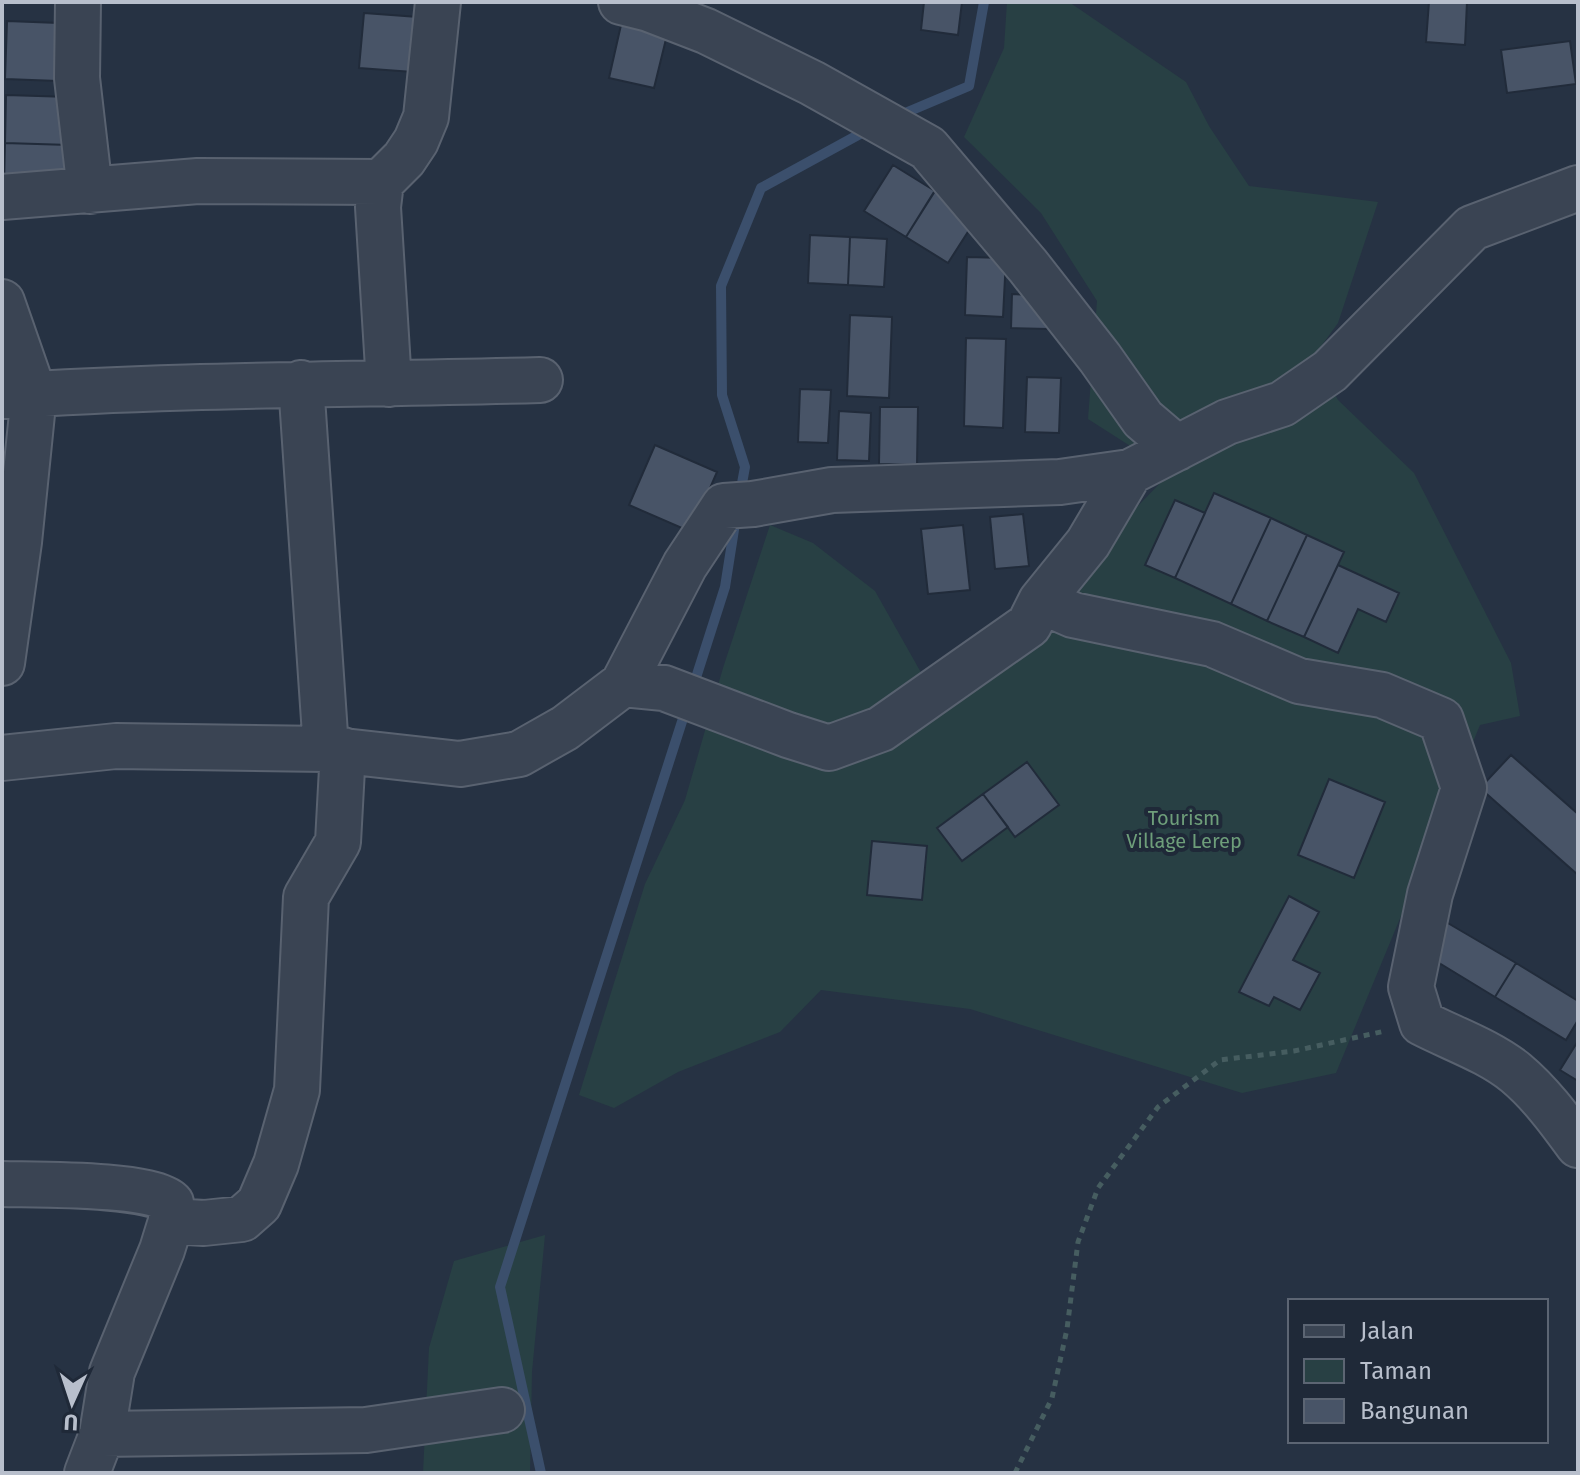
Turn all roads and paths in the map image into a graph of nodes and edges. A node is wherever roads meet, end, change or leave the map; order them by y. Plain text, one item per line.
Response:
1 (78, 2) edge
2 (438, 2) edge
3 (621, 2) edge
4 (381, 182) junction
5 (1578, 188) edge
6 (90, 191) junction
7 (2, 197) edge
8 (2, 302) edge
9 (540, 380) dead end
10 (301, 383) junction
11 (389, 384) junction
12 (18, 395) edge
13 (1177, 448) junction
14 (1130, 472) junction
15 (1041, 601) junction
16 (2, 663) edge
17 (643, 686) junction
18 (334, 749) junction
19 (2, 758) edge
20 (1422, 1023) junction
21 (1578, 1145) edge
22 (2, 1184) edge
23 (171, 1221) junction
24 (502, 1410) dead end
25 (94, 1454) edge
26 (1015, 1473) edge

1 - 6 street
2 - 4 street
3 - 13 street
4 - 6 street
4 - 11 street
5 - 13 street
6 - 7 street
8 - 12 street
9 - 11 street
10 - 11 street
10 - 12 street
10 - 18 street
12 - 16 street
13 - 14 street
14 - 15 street
14 - 17 street
15 - 17 street
15 - 20 street
17 - 18 street
18 - 19 street
18 - 23 street
20 - 21 street
20 - 26 path
22 - 23 street
23 - 25 street
24 - 25 street

